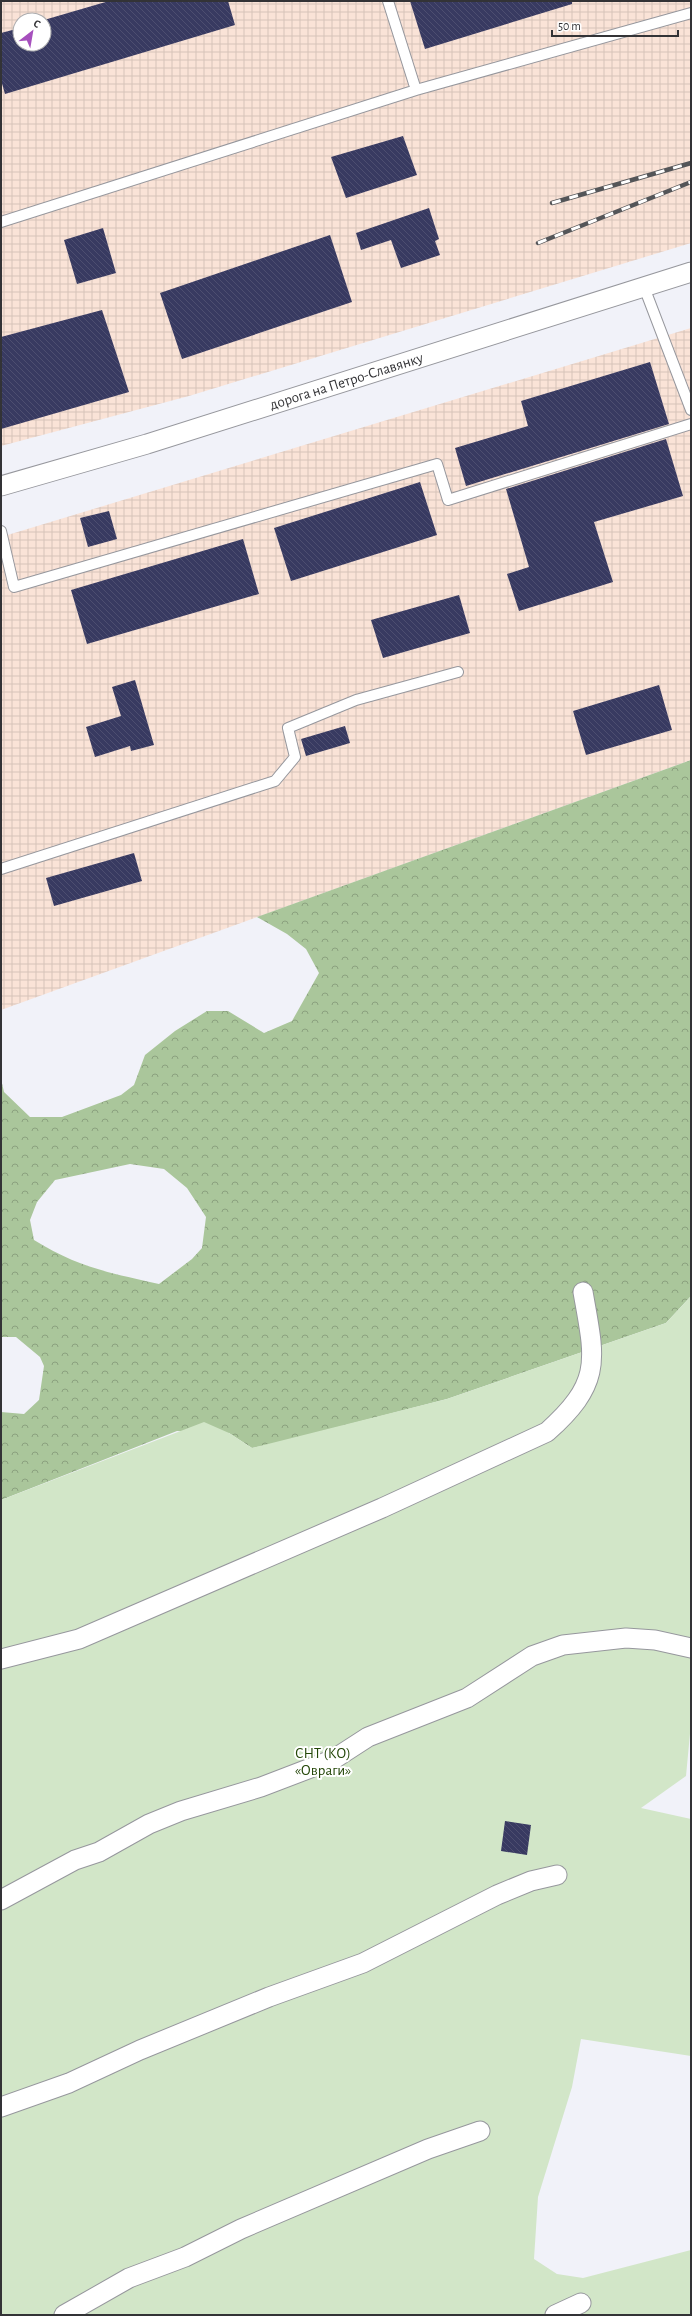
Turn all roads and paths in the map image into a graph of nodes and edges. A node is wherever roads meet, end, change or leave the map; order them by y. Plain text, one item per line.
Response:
1 (388, 1) edge
2 (691, 13) edge
3 (416, 90) junction
4 (1, 222) edge
5 (691, 272) edge
6 (644, 287) junction
7 (691, 410) edge
8 (691, 424) edge
9 (1, 486) edge
10 (1, 531) edge
11 (458, 672) dead end
12 (1, 869) edge
13 (583, 1292) dead end
14 (691, 1648) edge
15 (1, 1659) edge
16 (557, 1876) dead end
17 (1, 1900) edge
18 (1, 2107) edge
19 (480, 2132) dead end
20 (581, 2303) dead end
21 (64, 2315) edge
22 (555, 2315) edge

1 - 3 lane
2 - 3 lane
3 - 4 lane
5 - 6 street, дорога на Петро-Славянку
6 - 7 lane
6 - 9 street, дорога на Петро-Славянку
8 - 10 lane
11 - 12 lane
13 - 15 street
14 - 17 street
16 - 18 street
19 - 21 street
20 - 22 street

